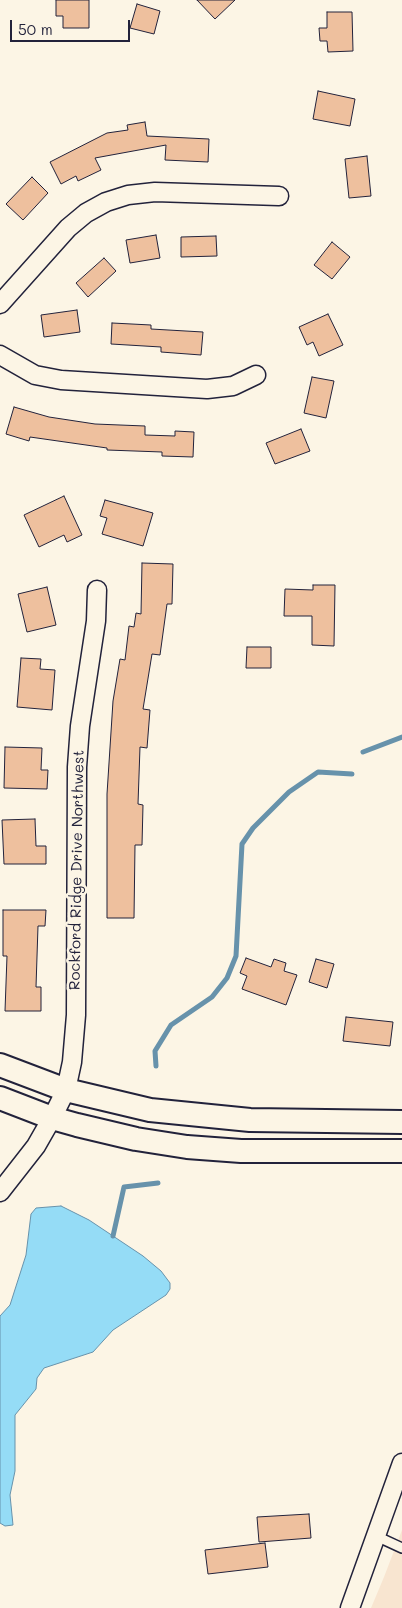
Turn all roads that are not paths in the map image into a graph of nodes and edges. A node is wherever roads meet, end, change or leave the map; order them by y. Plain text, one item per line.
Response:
1 (279, 196) dead end
2 (0, 304) edge
3 (0, 355) edge
4 (256, 374) dead end
5 (97, 590) dead end
6 (0, 1065) edge
7 (66, 1090) junction
8 (0, 1098) edge
9 (52, 1118) junction
10 (402, 1122) edge
11 (402, 1151) edge
12 (0, 1192) edge
13 (402, 1463) edge
14 (376, 1536) junction
15 (402, 1548) edge
16 (350, 1608) edge

1 - 2 street
3 - 4 street
5 - 7 street, Rockford Ridge Drive Northwest
6 - 7 street
7 - 9 street, Rockford Ridge Drive Northwest
7 - 10 street
8 - 9 street
9 - 11 street
9 - 12 street, Rockford Ridge Drive Northwest
13 - 14 street
14 - 15 lane
14 - 16 street

